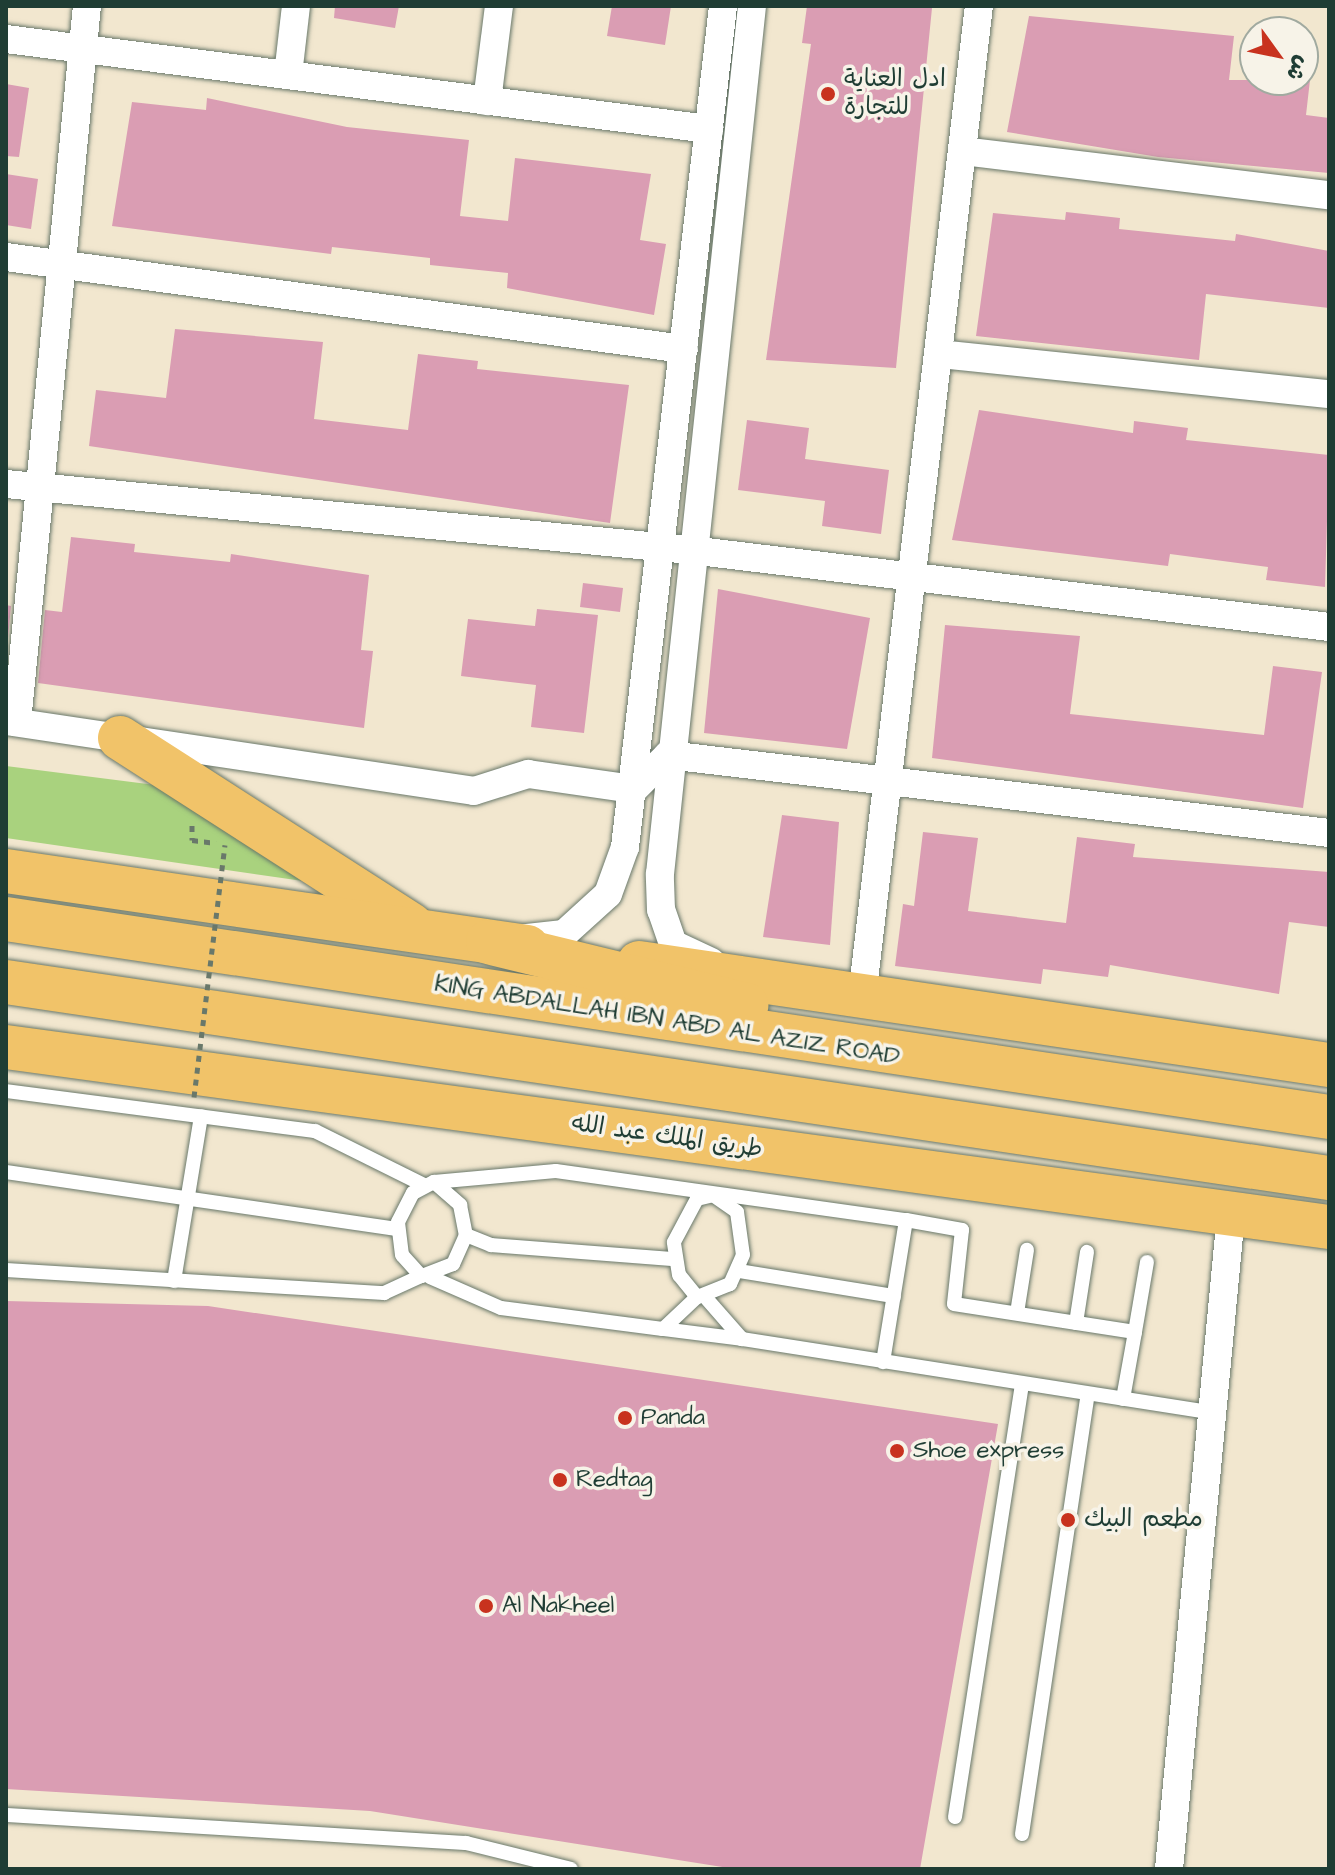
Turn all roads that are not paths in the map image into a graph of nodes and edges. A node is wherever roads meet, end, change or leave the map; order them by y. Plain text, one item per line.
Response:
1 (87, 6) edge
2 (296, 6) edge
3 (499, 6) edge
4 (723, 6) edge
5 (752, 6) edge
6 (979, 6) edge
7 (6, 39) edge
8 (82, 50) junction
9 (288, 75) junction
10 (487, 101) junction
11 (709, 129) junction
12 (963, 151) junction
13 (1329, 195) edge
14 (6, 257) edge
15 (61, 263) junction
16 (684, 349) junction
17 (940, 354) junction
18 (1329, 394) edge
19 (6, 484) edge
20 (39, 489) junction
21 (676, 549) junction
22 (914, 577) junction
23 (1329, 627) edge
24 (11, 722) edge
25 (120, 738) junction
26 (668, 755) junction
27 (891, 781) junction
28 (634, 789) junction
29 (1329, 833) edge
30 (6, 871) edge
31 (6, 919) edge
32 (423, 933) junction
33 (488, 942) junction
34 (762, 980) junction
35 (6, 982) edge
36 (862, 997) junction
37 (6, 1047) edge
38 (1329, 1065) edge
39 (6, 1091) edge
40 (1205, 1104) junction
41 (201, 1116) junction
42 (1329, 1117) edge
43 (6, 1172) edge
44 (1329, 1178) edge
45 (429, 1184) junction
46 (713, 1195) junction
47 (188, 1199) junction
48 (1231, 1214) junction
49 (906, 1220) junction
50 (1329, 1227) edge
51 (397, 1229) junction
52 (466, 1235) junction
53 (1027, 1250) dead end
54 (1087, 1252) dead end
55 (674, 1259) junction
56 (1147, 1262) dead end
57 (6, 1270) edge
58 (739, 1271) junction
59 (425, 1277) junction
60 (174, 1281) junction
61 (894, 1296) junction
62 (702, 1297) junction
63 (1017, 1313) junction
64 (1076, 1323) junction
65 (663, 1329) junction
66 (1135, 1332) junction
67 (742, 1339) junction
68 (883, 1362) junction
69 (1022, 1384) junction
70 (1088, 1394) junction
71 (1123, 1399) junction
72 (1214, 1413) junction
73 (6, 1815) edge
74 (955, 1817) dead end
75 (1022, 1834) dead end
76 (571, 1869) edge
77 (1169, 1869) edge

1 - 8 street
2 - 9 street
3 - 10 street
4 - 11 street
5 - 21 street
6 - 12 street
7 - 8 street
8 - 9 street
8 - 15 street
9 - 10 street
10 - 11 street
11 - 16 street
12 - 13 street
12 - 17 street
14 - 15 street
15 - 16 street
15 - 20 street
16 - 21 street
17 - 18 street
17 - 22 street
19 - 20 street
20 - 21 street
20 - 24 street
21 - 22 street
21 - 26 street
21 - 28 street
22 - 23 street
22 - 27 street
24 - 25 street
25 - 28 street
25 - 32 main road
26 - 27 street
26 - 28 street
26 - 34 street
27 - 29 street
27 - 36 street
28 - 33 street
30 - 32 main road
31 - 40 main road, KING ABDALLAH IBN ABD AL AZIZ ROAD
32 - 33 main road
33 - 34 main road
33 - 40 main road
34 - 36 main road
35 - 44 main road
36 - 38 main road
37 - 48 main road, طريق الملك عبد الله
39 - 41 lane
40 - 42 main road, KING ABDALLAH IBN ABD AL AZIZ ROAD
41 - 45 lane
41 - 47 lane
43 - 47 lane
45 - 46 lane
45 - 51 lane
45 - 52 lane
46 - 49 lane
46 - 55 lane
46 - 58 lane
47 - 51 lane
47 - 60 lane
48 - 50 main road, طريق الملك عبد الله
48 - 72 street
49 - 61 lane
49 - 63 lane
51 - 59 lane
52 - 55 lane
52 - 59 lane
53 - 63 lane
54 - 64 lane
55 - 62 lane
56 - 66 lane
57 - 60 lane
58 - 61 lane
58 - 62 lane
59 - 60 lane
59 - 65 lane
61 - 68 lane
62 - 65 lane
62 - 67 lane
63 - 64 lane
64 - 66 lane
65 - 67 lane
66 - 71 lane
67 - 68 lane
68 - 69 lane
69 - 70 lane
69 - 74 lane
70 - 71 lane
70 - 75 lane
71 - 72 lane
72 - 77 street
73 - 76 lane

